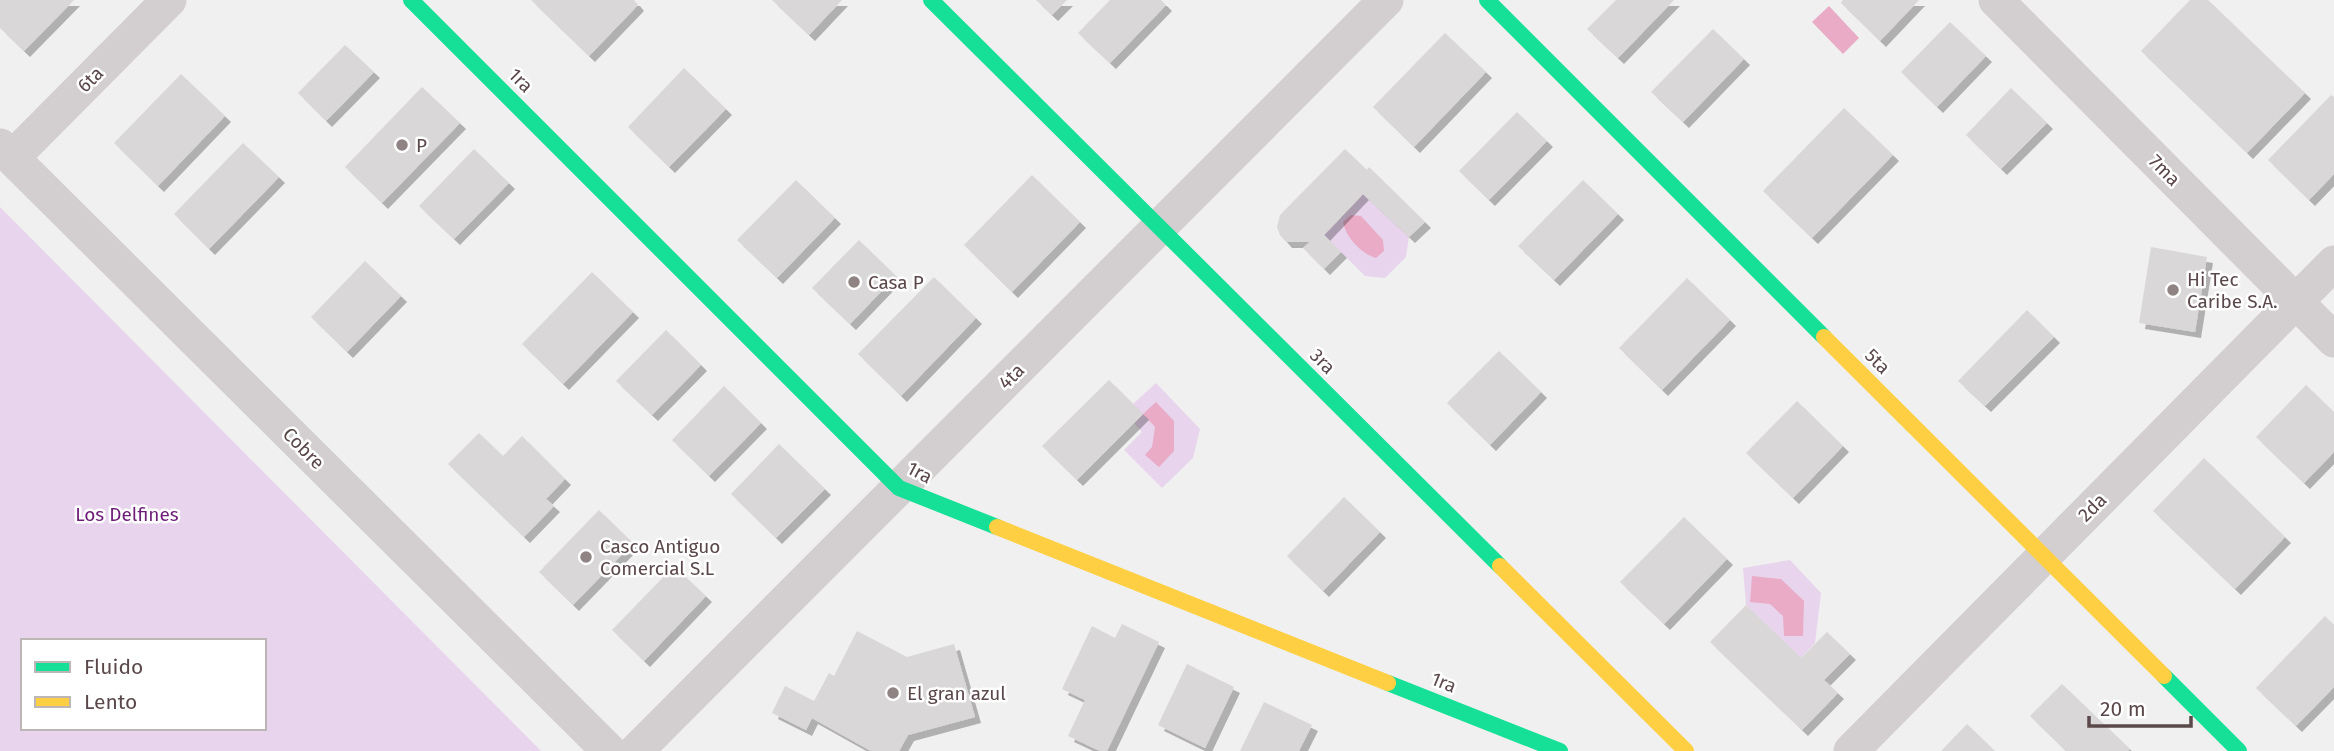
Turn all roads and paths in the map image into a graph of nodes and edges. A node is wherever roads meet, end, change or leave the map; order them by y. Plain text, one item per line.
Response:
1 (169, 0) edge
2 (411, 0) edge
3 (931, 0) edge
4 (1386, 0) edge
5 (1487, 0) edge
6 (1996, 0) edge
7 (6, 152) edge
8 (1159, 227) junction
9 (2334, 263) edge
10 (2296, 302) junction
11 (2334, 340) edge
12 (899, 488) junction
13 (2044, 556) junction
14 (609, 751) edge
15 (636, 751) edge
16 (1560, 751) edge
17 (1685, 751) edge
18 (1851, 751) edge
19 (2239, 751) edge

1 - 7 street, 6ta
2 - 12 street, 1ra
3 - 8 street, 3ra
4 - 8 street, 4ta
5 - 13 street, 5ta
6 - 10 street, 7ma
7 - 14 street, Cobre
8 - 12 street, 4ta
8 - 17 street, 3ra
9 - 10 street, 2da
10 - 11 street, 7ma
10 - 13 street, 2da
12 - 15 street, 4ta
12 - 16 street, 1ra
13 - 18 street, 2da
13 - 19 street, 5ta

